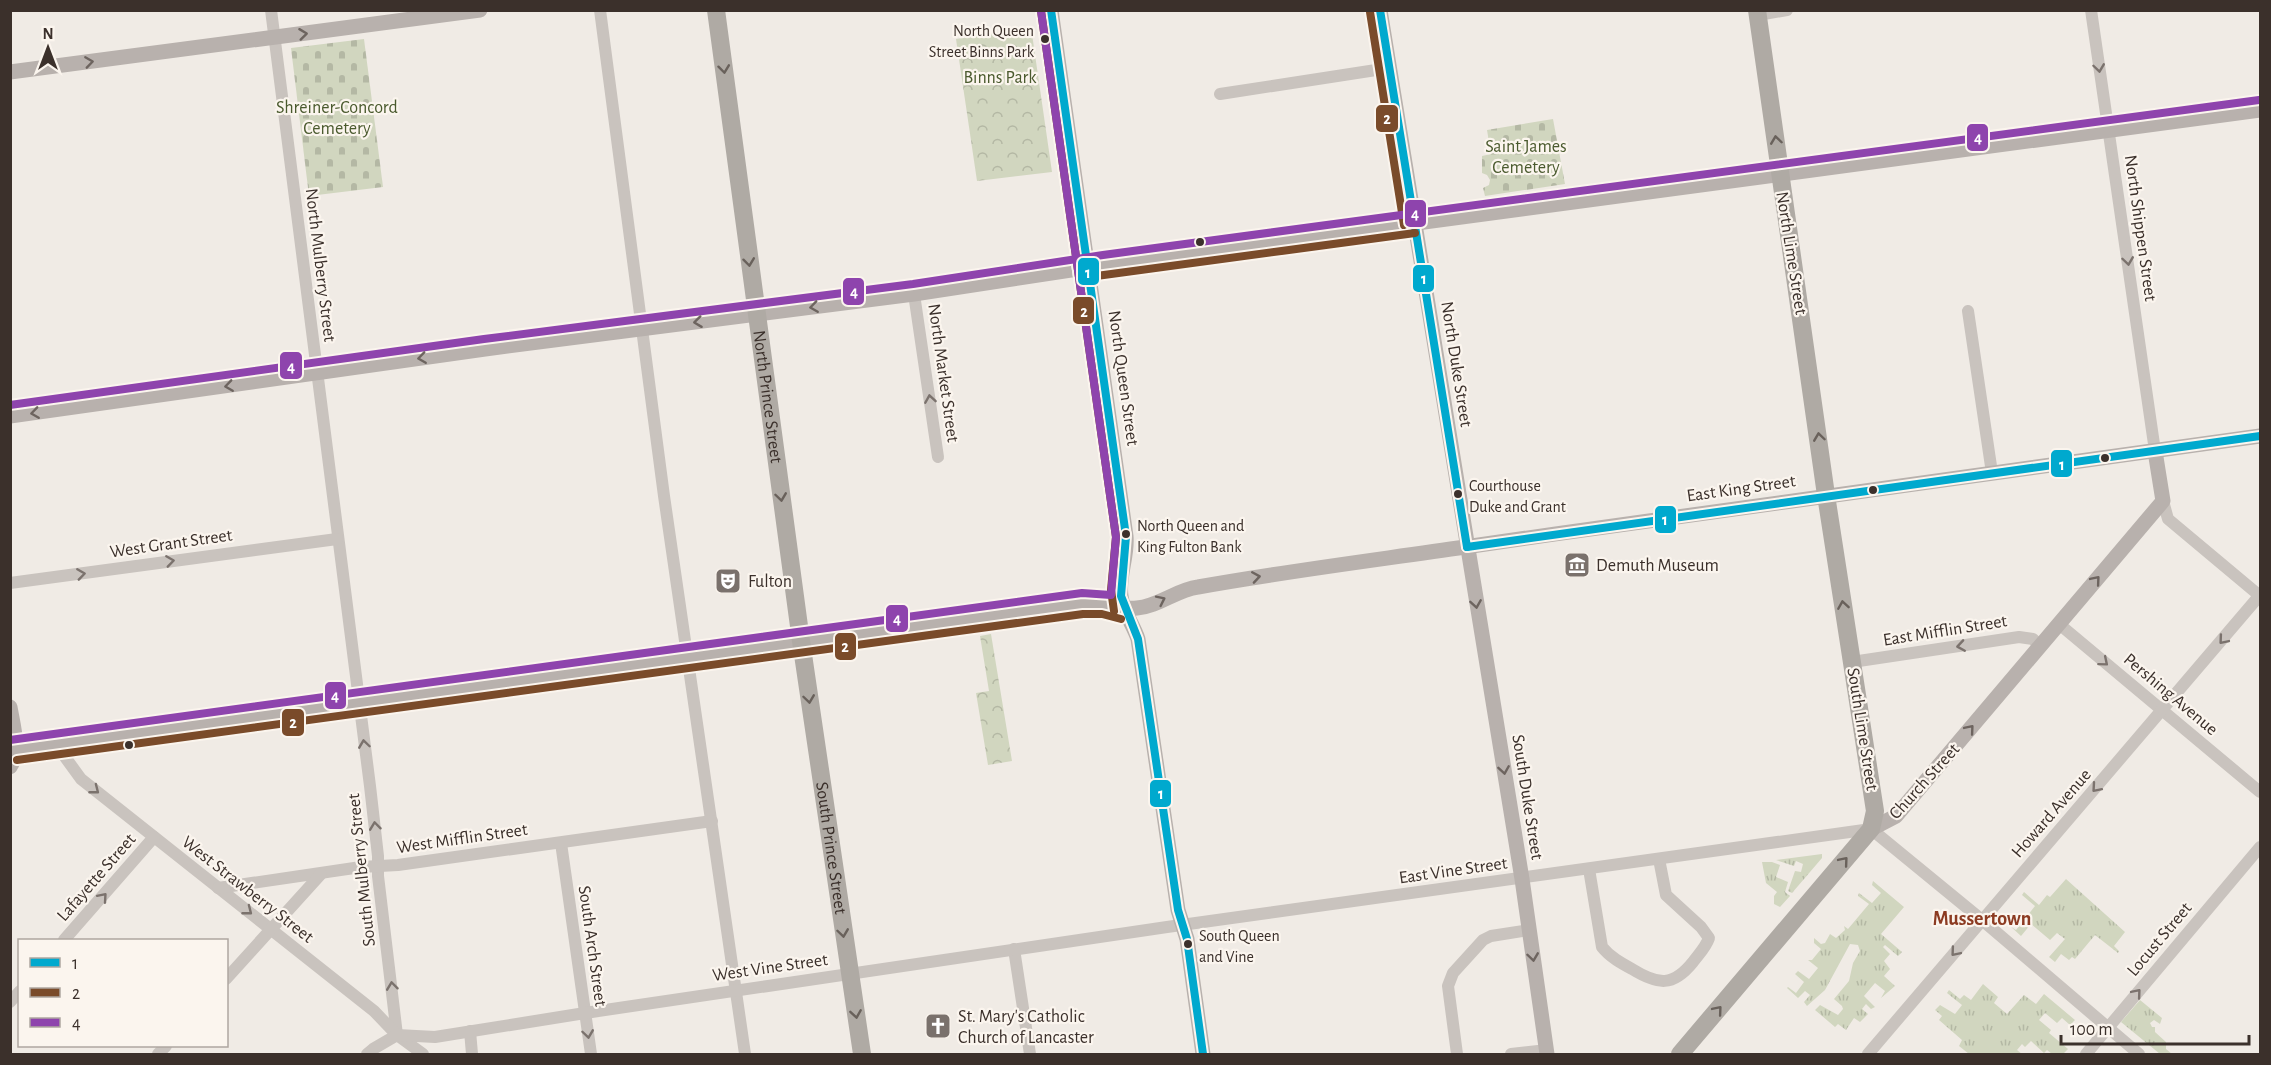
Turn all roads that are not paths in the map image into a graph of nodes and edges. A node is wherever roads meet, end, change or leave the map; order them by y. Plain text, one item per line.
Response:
1 (271, 10) edge
2 (480, 10) edge
3 (600, 10) edge
4 (716, 10) edge
5 (1051, 10) edge
6 (1380, 10) edge
7 (1787, 10) edge
8 (2091, 10) edge
9 (1757, 13) edge
10 (274, 38) junction
11 (1389, 68) junction
12 (10, 72) edge
13 (1221, 94) dead end
14 (2260, 110) edge
15 (2108, 130) junction
16 (1780, 174) junction
17 (1414, 223) junction
18 (1088, 267) junction
19 (914, 294) junction
20 (1968, 311) dead end
21 (756, 315) junction
22 (642, 330) junction
23 (316, 373) junction
24 (10, 416) edge
25 (2260, 436) edge
26 (2155, 451) junction
27 (938, 457) dead end
28 (1992, 473) junction
29 (1826, 495) junction
30 (2163, 501) junction
31 (337, 539) junction
32 (1467, 547) junction
33 (10, 583) edge
34 (2260, 596) edge
35 (1124, 609) junction
36 (2059, 624) junction
37 (801, 641) junction
38 (2040, 647) junction
39 (686, 657) junction
40 (1852, 662) junction
41 (359, 702) junction
42 (10, 707) edge
43 (2163, 710) junction
44 (62, 744) junction
45 (13, 750) edge
46 (10, 767) edge
47 (2260, 792) edge
48 (712, 821) junction
49 (1871, 829) junction
50 (154, 837) junction
51 (561, 843) junction
52 (2260, 847) edge
53 (1659, 859) junction
54 (378, 866) junction
55 (1589, 869) junction
56 (321, 874) junction
57 (1522, 879) junction
58 (218, 888) junction
59 (1982, 920) junction
60 (1182, 925) junction
61 (271, 930) junction
62 (1529, 930) junction
63 (65, 939) edge
64 (1014, 949) junction
65 (849, 974) junction
66 (228, 977) edge
67 (736, 990) junction
68 (585, 1013) junction
69 (2107, 1028) junction
70 (470, 1031) junction
71 (398, 1035) junction
72 (1547, 1052) edge
73 (367, 1054) edge
74 (423, 1054) edge
75 (472, 1054) edge
76 (591, 1054) edge
77 (745, 1054) edge
78 (862, 1054) edge
79 (1030, 1054) edge
80 (1203, 1054) edge
81 (1457, 1054) edge
82 (1511, 1054) edge
83 (1680, 1054) edge
84 (1868, 1054) edge
85 (2086, 1054) edge
86 (2139, 1054) edge

1 - 10 street, North Mulberry Street
10 -> 2 main road
3 - 22 street
4 -> 21 highway, North Prince Street
5 - 18 main road, North Queen Street
6 - 11 main road, North Duke Street
7 - 9 street
8 -> 15 street, North Shippen Street
16 -> 9 highway, North Lime Street
12 -> 10 main road
10 - 23 street, North Mulberry Street
11 - 13 street
11 - 17 main road, North Duke Street
14 - 15 main road
15 - 16 main road
15 -> 26 street, North Shippen Street
16 - 17 main road
29 -> 16 highway, North Lime Street
17 - 18 main road
17 - 32 main road, North Duke Street
18 - 19 main road
18 - 35 main road, North Queen Street
19 -> 21 main road
27 -> 19 street, North Market Street
20 - 28 street
21 -> 22 main road
21 -> 37 highway, North Prince Street
22 -> 23 main road
22 - 39 street
23 -> 24 main road
23 - 31 street, North Mulberry Street
25 - 26 main road, East King Street
26 - 28 main road, East King Street
26 - 30 main road
28 - 29 main road, East King Street
29 - 32 main road, East King Street
40 -> 29 highway, South Lime Street
30 - 34 street
36 -> 30 main road, Church Street
33 -> 31 street, West Grant Street
31 - 41 street, North Mulberry Street
35 -> 32 main road, East King Street
32 -> 57 main road, South Duke Street
34 -> 43 street, Howard Avenue
35 - 37 main road
35 - 60 main road
36 - 38 main road, Church Street
36 -> 43 street, Pershing Avenue
37 - 39 main road
37 -> 65 highway, South Prince Street
38 -> 40 street, East Mifflin Street
49 -> 38 main road, Church Street
39 - 41 main road
39 - 48 street
40 - 49 highway, South Lime Street
41 - 44 main road
54 -> 41 street, South Mulberry Street
42 - 45 main road
43 - 47 street, Pershing Avenue
43 -> 59 street, Howard Avenue
44 - 45 main road
44 -> 50 street, West Strawberry Street
45 - 46 main road
48 - 51 street, West Mifflin Street
48 - 67 street
49 - 53 street, East Vine Street
49 - 59 street
83 -> 49 highway, Church Street
50 - 58 street, West Strawberry Street
63 -> 50 street, Lafayette Street
51 - 54 street, West Mifflin Street
51 - 68 street, South Arch Street
69 -> 52 street, Locust Street
53 - 55 street, East Vine Street
53 - 55 street
54 - 56 street, West Mifflin Street
71 -> 54 street, South Mulberry Street
55 - 57 street, East Vine Street
56 - 58 street, West Mifflin Street
56 - 61 street
57 - 60 street, East Vine Street
57 - 62 main road, South Duke Street
58 -> 61 street, West Strawberry Street
59 - 69 street
59 -> 84 street, Howard Avenue
60 - 64 street, West Vine Street
60 - 80 main road
61 - 66 street
61 - 71 street, West Strawberry Street
62 -> 72 main road, South Duke Street
62 - 81 street
64 - 65 street, West Vine Street
64 - 79 street
65 - 67 street, West Vine Street
65 -> 78 highway, South Prince Street
67 - 68 street, West Vine Street
67 - 77 street
68 - 70 street, West Vine Street
68 -> 76 street, South Arch Street
69 - 85 street, Locust Street
69 - 86 street
70 - 71 street, West Vine Street
70 - 75 street
71 - 73 street
71 - 74 street, West Strawberry Street
72 - 82 street

